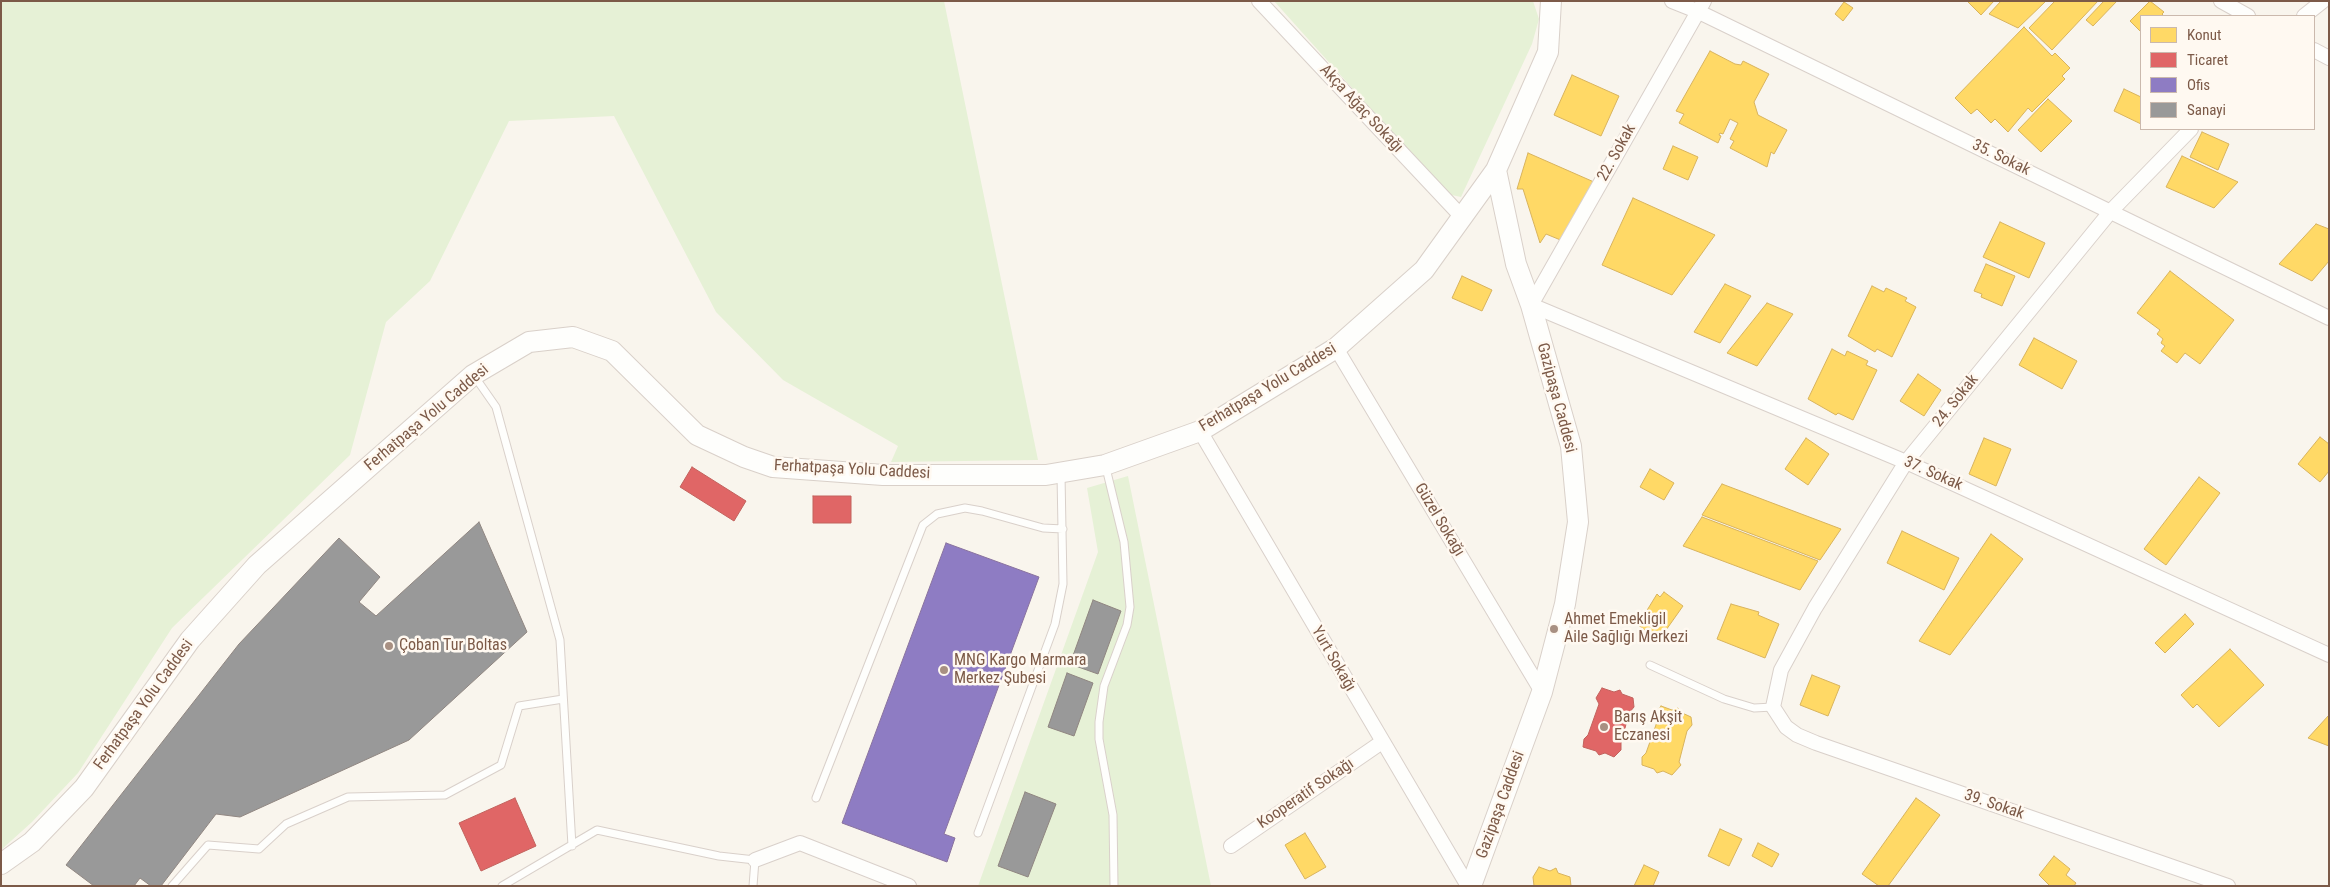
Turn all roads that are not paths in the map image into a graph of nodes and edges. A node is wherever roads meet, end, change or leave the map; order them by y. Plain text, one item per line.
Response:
1 (1259, 1) edge
2 (1551, 1) edge
3 (1672, 1) edge
4 (2220, 1) edge
5 (2322, 1) edge
6 (1700, 6) edge
7 (2246, 15) edge
8 (2305, 15) edge
9 (2315, 51) edge
10 (2329, 58) edge
11 (2189, 130) edge
12 (1496, 170) junction
13 (2111, 211) junction
14 (1462, 217) junction
15 (1531, 305) junction
16 (2329, 318) edge
17 (1336, 348) junction
18 (473, 375) junction
19 (1200, 431) junction
20 (1906, 462) junction
21 (1105, 465) junction
22 (1061, 472) junction
23 (1063, 529) junction
24 (2329, 655) edge
25 (1650, 665) dead end
26 (1542, 692) junction
27 (563, 699) junction
28 (1773, 706) junction
29 (1382, 742) junction
30 (816, 798) dead end
31 (978, 833) dead end
32 (572, 846) junction
33 (1231, 846) dead end
34 (755, 860) junction
35 (1, 864) edge
36 (172, 886) edge
37 (502, 886) edge
38 (753, 886) edge
39 (909, 886) edge
40 (1114, 886) edge
41 (1470, 886) edge
42 (2228, 886) edge

1 - 14 street, Akça Ağaç Sokağı
2 - 12 main road, Ferhatpaşa Yolu Caddesi
3 - 6 street, 35. Sokak
4 - 7 street
5 - 8 street
6 - 13 street, 35. Sokak
6 - 15 street, 22. Sokak
9 - 10 street
11 - 13 street, 24. Sokak
12 - 14 main road, Ferhatpaşa Yolu Caddesi
12 - 15 main road, Gazipaşa Caddesi
13 - 16 street, 35. Sokak
13 - 20 street, 24. Sokak
14 - 17 main road, Ferhatpaşa Yolu Caddesi
15 - 20 street, 37. Sokak
15 - 26 main road, Gazipaşa Caddesi
17 - 19 main road, Ferhatpaşa Yolu Caddesi
17 - 26 street, Güzel Sokağı
18 - 22 main road, Ferhatpaşa Yolu Caddesi
18 - 27 lane
18 - 35 main road, Ferhatpaşa Yolu Caddesi
19 - 21 main road, Ferhatpaşa Yolu Caddesi
19 - 29 street, Yurt Sokağı
20 - 24 street, 37. Sokak
20 - 28 street, 24. Sokak
21 - 22 main road, Ferhatpaşa Yolu Caddesi
21 - 40 lane
22 - 23 lane
23 - 30 lane
23 - 31 lane
25 - 28 lane
26 - 41 main road, Gazipaşa Caddesi
27 - 32 lane
27 - 36 lane
28 - 42 street, 39. Sokak
29 - 33 street, Kooperatif Sokağı
29 - 41 street, Yurt Sokağı
32 - 34 lane
32 - 37 lane
34 - 38 lane
34 - 39 street

